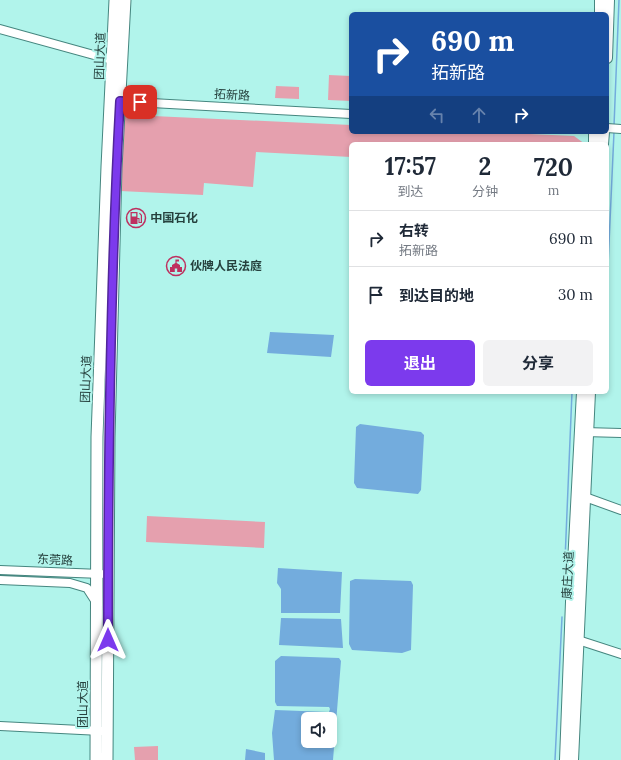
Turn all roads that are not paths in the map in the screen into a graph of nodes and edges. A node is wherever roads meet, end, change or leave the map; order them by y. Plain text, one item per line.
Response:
1 (115, 0) edge
2 (125, 0) edge
3 (600, 0) edge
4 (610, 0) edge
5 (600, 12) edge
6 (609, 19) edge
7 (0, 28) edge
8 (112, 60) junction
9 (115, 101) junction
10 (349, 114) edge
11 (609, 128) edge
12 (621, 129) edge
13 (582, 394) edge
14 (590, 394) edge
15 (584, 432) junction
16 (621, 433) edge
17 (585, 497) junction
18 (621, 510) edge
19 (0, 570) edge
20 (97, 574) junction
21 (108, 574) junction
22 (0, 580) edge
23 (97, 603) junction
24 (578, 640) junction
25 (621, 654) edge
26 (0, 726) edge
27 (102, 730) junction
28 (96, 760) edge
29 (107, 760) edge
30 (565, 760) edge
31 (573, 760) edge

1 - 8 highway, 团山大道
2 - 9 highway, 团山大道
3 - 5 main road
4 - 6 main road
7 - 8 street
8 - 9 highway, 团山大道
9 - 10 street, 拓新路
9 - 20 highway, 团山大道
9 - 21 highway, 团山大道
11 - 12 street
13 - 15 main road, 康庄大道
14 - 15 main road, 康庄大道
15 - 16 street
15 - 17 main road, 康庄大道
15 - 30 main road, 康庄大道
17 - 18 street
17 - 24 main road, 康庄大道
19 - 20 street, 东莞路
20 - 21 street, 东莞路
20 - 23 highway, 团山大道
21 - 27 highway, 团山大道
22 - 23 street, 东莞路
23 - 27 highway, 团山大道
24 - 25 street
24 - 31 main road, 康庄大道
26 - 27 street
27 - 28 highway, 团山大道
27 - 29 highway, 团山大道

